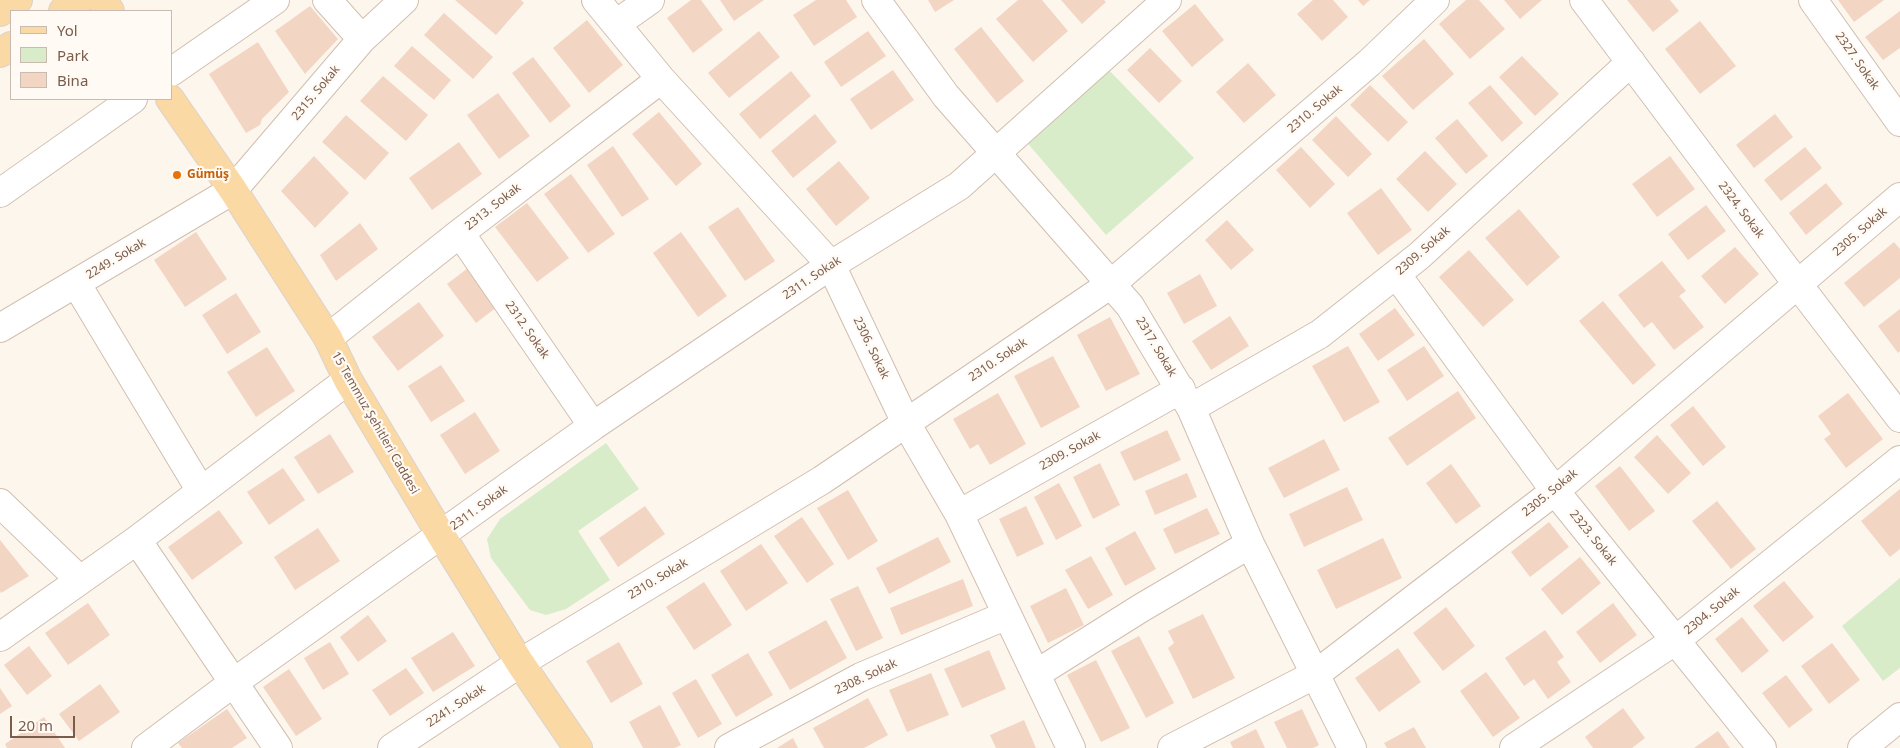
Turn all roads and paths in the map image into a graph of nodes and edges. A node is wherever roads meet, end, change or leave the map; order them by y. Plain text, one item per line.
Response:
1 (18, 0) edge
2 (79, 0) edge
3 (276, 0) edge
4 (327, 0) edge
5 (404, 0) edge
6 (596, 0) edge
7 (650, 0) edge
8 (876, 0) edge
9 (1167, 0) edge
10 (1435, 0) edge
11 (1813, 0) edge
12 (1595, 4) edge
13 (64, 10) edge
14 (0, 12) edge
15 (616, 24) junction
16 (362, 39) junction
17 (1631, 62) junction
18 (172, 71) edge
19 (661, 79) junction
20 (132, 100) edge
21 (171, 100) edge
22 (1900, 122) edge
23 (996, 153) junction
24 (233, 190) junction
25 (0, 193) edge
26 (1899, 200) edge
27 (460, 233) junction
28 (831, 265) junction
29 (1396, 274) junction
30 (76, 283) junction
31 (1111, 284) junction
32 (1798, 285) junction
33 (0, 328) edge
34 (328, 338) junction
35 (348, 380) junction
36 (1186, 398) junction
37 (1900, 418) edge
38 (906, 423) junction
39 (593, 426) junction
40 (1900, 460) edge
41 (201, 491) junction
42 (1555, 491) junction
43 (0, 503) edge
44 (960, 514) junction
45 (440, 535) junction
46 (137, 540) junction
47 (1250, 544) junction
48 (80, 580) junction
49 (1007, 615) junction
50 (0, 637) edge
51 (1676, 640) junction
52 (520, 663) junction
53 (1036, 674) junction
54 (1316, 674) junction
55 (233, 682) junction
56 (1900, 717) edge
57 (146, 748) edge
58 (278, 748) edge
59 (392, 748) edge
60 (578, 748) edge
61 (729, 748) edge
62 (1070, 748) edge
63 (1172, 748) edge
64 (1352, 748) edge
65 (1514, 748) edge
66 (1762, 748) edge
67 (1862, 748) edge

1 - 14 main road
2 - 13 main road
3 - 18 street
4 - 16 street
5 - 16 street, 2315. Sokak
6 - 15 street, 2306. Sokak
7 - 15 street
8 - 23 street, 2317. Sokak
9 - 23 street, 2311. Sokak
10 - 31 street, 2310. Sokak
11 - 22 street, 2327. Sokak
12 - 17 street, 2324. Sokak
15 - 19 street, 2306. Sokak
16 - 24 street, 2315. Sokak
17 - 29 street, 2309. Sokak
17 - 32 street, 2324. Sokak
19 - 27 street, 2313. Sokak
19 - 28 street, 2306. Sokak
20 - 25 street
21 - 24 main road, 15 Temmuz Şehitleri Caddesi
23 - 28 street, 2311. Sokak
23 - 31 street, 2317. Sokak
24 - 30 street, 2249. Sokak
24 - 34 main road, 15 Temmuz Şehitleri Caddesi
26 - 32 street, 2305. Sokak
27 - 34 street, 2313. Sokak
27 - 39 street, 2312. Sokak
28 - 38 street, 2306. Sokak
28 - 39 street, 2311. Sokak
29 - 36 street, 2309. Sokak
29 - 42 street, 2323. Sokak
30 - 33 street, 2249. Sokak
30 - 41 street
31 - 36 street, 2317. Sokak
31 - 38 street, 2310. Sokak
32 - 37 street, 2324. Sokak
32 - 42 street, 2305. Sokak
34 - 35 main road, 15 Temmuz Şehitleri Caddesi
35 - 41 street
35 - 45 main road, 15 Temmuz Şehitleri Caddesi
36 - 44 street, 2309. Sokak
36 - 47 street, 2317. Sokak
38 - 44 street, 2306. Sokak
38 - 52 street, 2310. Sokak
39 - 45 street, 2311. Sokak
40 - 51 street, 2304. Sokak
41 - 46 street
42 - 51 street, 2323. Sokak
42 - 54 street, 2305. Sokak
43 - 48 street
44 - 49 street, 2306. Sokak
45 - 52 main road, 15 Temmuz Şehitleri Caddesi
45 - 55 street, 2311. Sokak
46 - 48 street
46 - 55 street
47 - 53 street
47 - 54 street, 2317. Sokak
48 - 50 street
49 - 53 street, 2306. Sokak
49 - 61 street, 2308. Sokak
51 - 65 street, 2304. Sokak
51 - 66 street, 2323. Sokak
52 - 59 street, 2241. Sokak
52 - 60 main road, 15 Temmuz Şehitleri Caddesi
53 - 62 street, 2306. Sokak
54 - 63 street, 2305. Sokak
54 - 64 street, 2317. Sokak
55 - 57 street, 2311. Sokak
55 - 58 street
56 - 67 street

